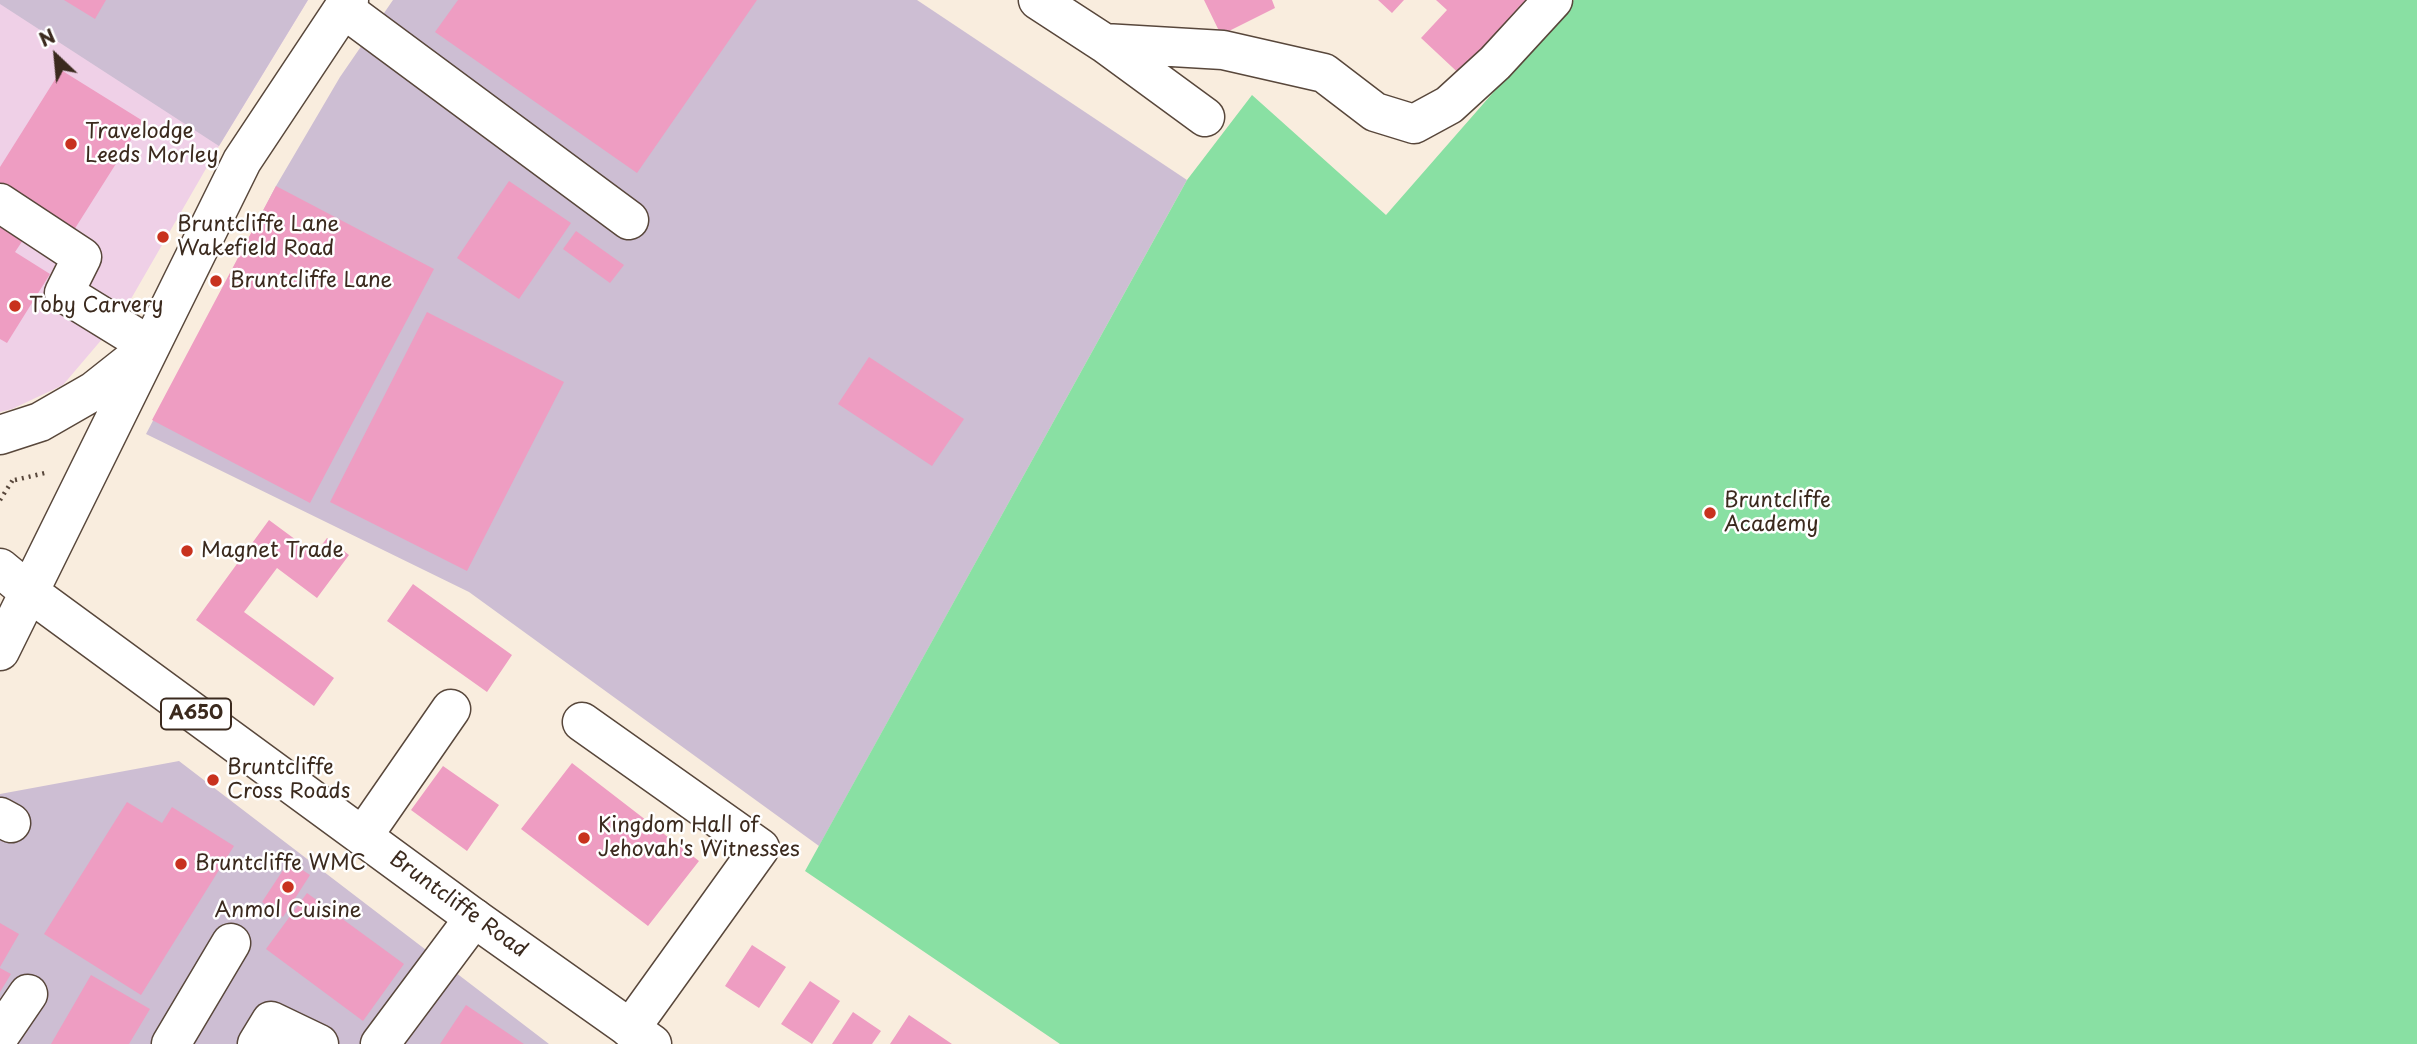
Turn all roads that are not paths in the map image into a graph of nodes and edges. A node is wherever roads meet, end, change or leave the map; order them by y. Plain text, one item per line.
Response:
1 (1038, 0) edge
2 (1553, 0) edge
3 (346, 4) edge
4 (1104, 43) junction
5 (1205, 117) dead end
6 (0, 202) edge
7 (629, 220) dead end
8 (150, 346) junction
9 (0, 435) edge
10 (0, 568) edge
11 (29, 592) junction
12 (0, 651) edge
13 (451, 709) dead end
14 (583, 722) dead end
15 (363, 836) junction
16 (474, 918) junction
17 (231, 943) dead end
18 (28, 994) dead end
19 (9, 1038) edge
20 (643, 1040) edge
21 (171, 1044) edge
22 (257, 1044) edge
23 (319, 1044) edge
24 (380, 1044) edge

1 - 4 main road
2 - 4 main road
3 - 7 main road
3 - 8 main road
4 - 5 main road
6 - 8 main road
8 - 9 main road
8 - 11 main road
10 - 11 main road, A650
11 - 12 main road
11 - 15 main road, Bruntcliffe Road / A650
13 - 15 main road
14 - 20 main road
15 - 16 main road, Bruntcliffe Road / A650
16 - 20 main road, Bruntcliffe Road / A650
16 - 24 main road
17 - 21 main road
18 - 19 main road
22 - 23 main road

